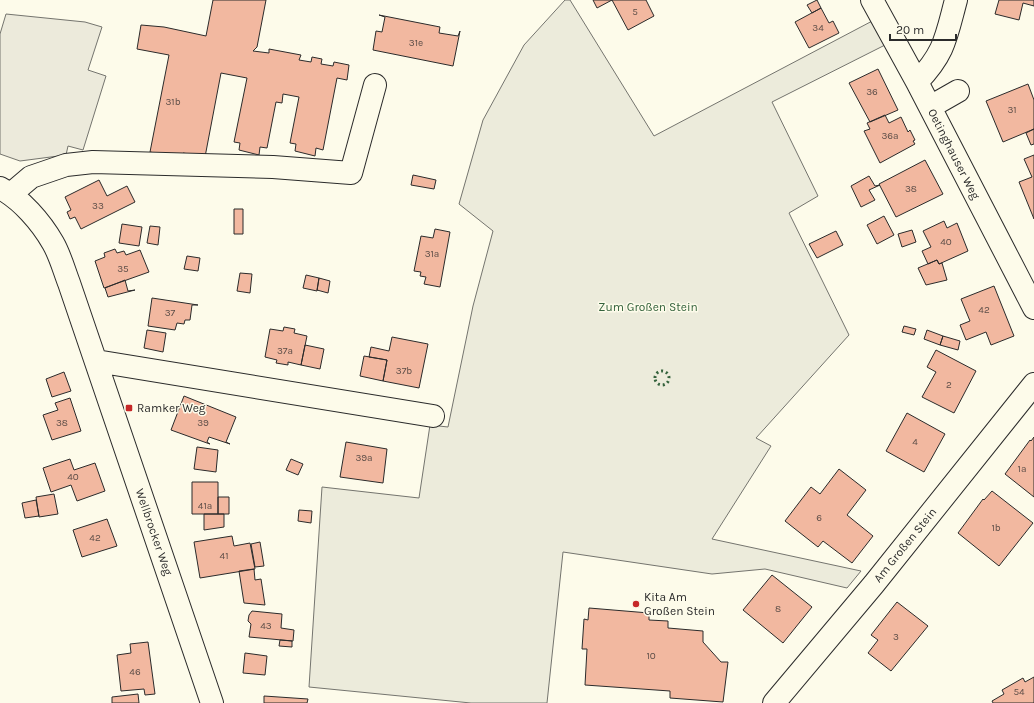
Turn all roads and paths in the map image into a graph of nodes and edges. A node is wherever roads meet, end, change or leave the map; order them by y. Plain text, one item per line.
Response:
1 (872, 0) edge
2 (956, 0) edge
3 (917, 82) junction
4 (375, 85) dead end
5 (958, 91) dead end
6 (930, 107) junction
7 (6, 191) edge
8 (1034, 308) edge
9 (96, 362) junction
10 (1034, 384) edge
11 (433, 416) dead end
12 (212, 703) edge
13 (774, 703) edge

1 - 3 street, Oetinghauser Weg
2 - 3 street
3 - 6 street, Oetinghauser Weg
4 - 7 street
5 - 6 street
6 - 8 street, Oetinghauser Weg
7 - 9 street, Wellbrocker Weg
9 - 11 street
9 - 12 street, Wellbrocker Weg
10 - 13 street, Am Großen Stein

